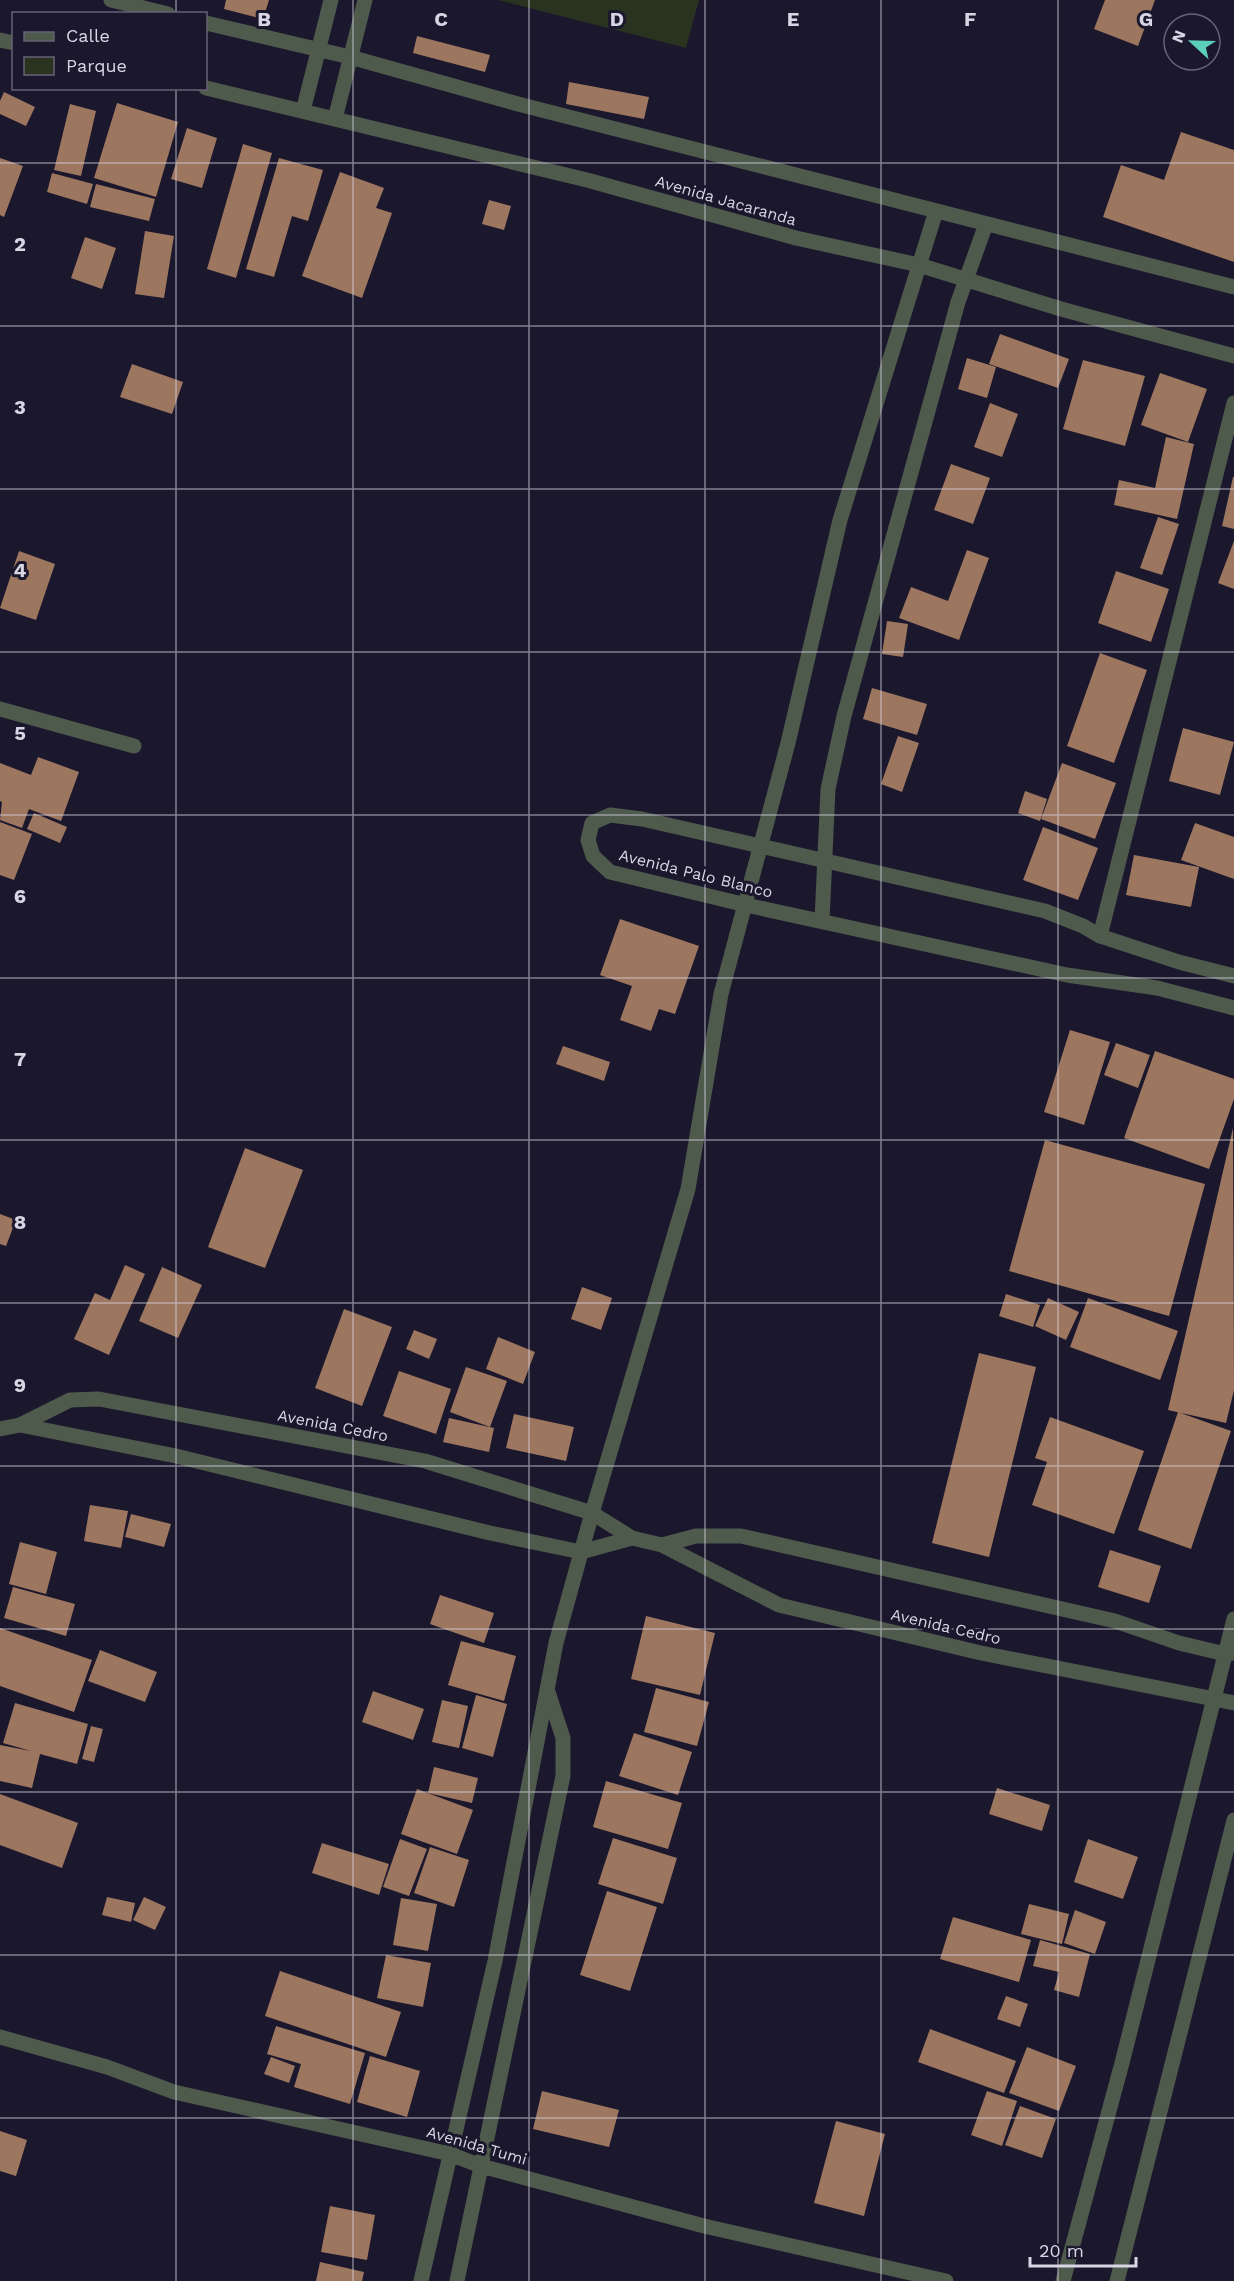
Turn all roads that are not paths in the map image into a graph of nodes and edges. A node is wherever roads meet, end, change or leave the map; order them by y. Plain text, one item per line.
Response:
1 (111, 0) edge
2 (331, 0) edge
3 (365, 0) edge
4 (160, 12) edge
5 (207, 22) edge
6 (319, 50) junction
7 (350, 57) junction
8 (207, 88) edge
9 (303, 111) junction
10 (335, 119) junction
11 (936, 211) junction
12 (986, 224) junction
13 (919, 265) junction
14 (966, 280) junction
15 (1234, 287) edge
16 (1234, 356) edge
17 (1234, 403) edge
18 (0, 709) edge
19 (134, 746) dead end
20 (761, 846) junction
21 (825, 861) junction
22 (746, 904) junction
23 (822, 921) junction
24 (1100, 936) junction
25 (1234, 976) edge
26 (1234, 1008) edge
27 (20, 1425) junction
28 (0, 1428) edge
29 (592, 1513) junction
30 (632, 1538) junction
31 (662, 1545) junction
32 (581, 1552) junction
33 (1234, 1619) edge
34 (1230, 1654) edge
35 (547, 1689) junction
36 (1214, 1699) junction
37 (1234, 1703) edge
38 (1234, 1820) edge
39 (0, 2037) edge
40 (450, 2154) junction
41 (481, 2166) junction
42 (421, 2281) edge
43 (457, 2281) edge
44 (946, 2281) edge
45 (1063, 2281) edge
46 (1117, 2281) edge

1 - 4 street
2 - 6 street
3 - 7 street
5 - 6 street
6 - 7 street
6 - 9 street
7 - 10 street
7 - 11 street
8 - 9 street, Avenida Jacaranda
9 - 10 street, Avenida Jacaranda
10 - 13 street, Avenida Jacaranda
11 - 12 street
11 - 13 street
12 - 14 street
12 - 15 street
13 - 14 street, Avenida Jacaranda
13 - 20 street
14 - 16 street, Avenida Jacaranda
14 - 21 street
17 - 24 street
18 - 19 street
20 - 21 street, Avenida Palo Blanco
20 - 22 street
20 - 22 street, Avenida Palo Blanco
21 - 23 street
21 - 24 street, Avenida Palo Blanco
22 - 23 street, Avenida Palo Blanco
22 - 29 street
23 - 26 street, Avenida Palo Blanco
24 - 25 street, Avenida Palo Blanco
27 - 28 street, Avenida Cedro
27 - 29 street, Avenida Cedro
27 - 32 street, Avenida Cedro
29 - 30 street, Avenida Cedro
29 - 32 street
30 - 31 street, Avenida Cedro
30 - 32 street, Avenida Cedro
31 - 34 street, Avenida Cedro
31 - 36 street, Avenida Cedro
32 - 35 street
33 - 34 street
34 - 36 street
35 - 40 street
35 - 41 street
36 - 37 street, Avenida Cedro
36 - 45 street
38 - 46 street
39 - 40 street, Avenida Tumi
40 - 41 street, Avenida Tumi
40 - 42 street
41 - 43 street
41 - 44 street, Avenida Tumi

